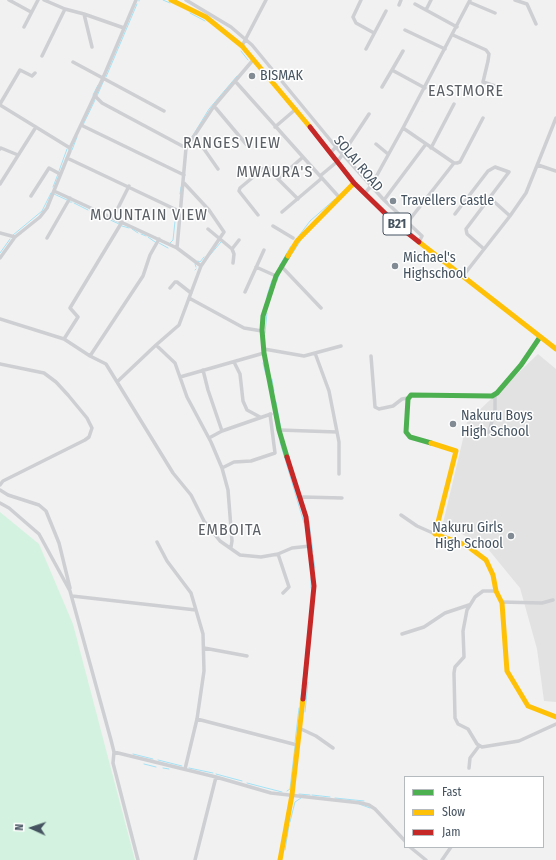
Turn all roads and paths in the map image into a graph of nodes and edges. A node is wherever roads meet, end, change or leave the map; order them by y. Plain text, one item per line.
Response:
1 (9, 0) edge
2 (38, 0) edge
3 (44, 0) edge
4 (136, 0) edge
5 (171, 0) edge
6 (186, 0) edge
7 (266, 0) edge
8 (361, 0) edge
9 (401, 0) edge
10 (431, 0) edge
11 (515, 0) edge
12 (469, 1) edge
13 (415, 4) dead end
14 (399, 5) dead end
15 (65, 9) junction
16 (426, 10) junction
17 (386, 11) dead end
18 (31, 12) junction
19 (495, 13) dead end
20 (84, 14) junction
21 (536, 24) dead end
22 (24, 27) dead end
23 (457, 27) junction
24 (124, 28) junction
25 (405, 30) dead end
26 (374, 32) junction
27 (453, 35) junction
28 (245, 40) junction
29 (242, 46) junction
30 (92, 47) dead end
31 (366, 49) dead end
32 (445, 49) junction
33 (402, 51) dead end
34 (42, 56) dead end
35 (254, 60) junction
36 (73, 62) dead end
37 (392, 70) junction
38 (35, 73) dead end
39 (103, 78) junction
40 (235, 81) junction
41 (498, 87) dead end
42 (382, 88) dead end
43 (425, 88) junction
44 (95, 96) junction
45 (454, 104) dead end
46 (0, 105) edge
47 (214, 106) junction
48 (296, 109) junction
49 (164, 111) dead end
50 (369, 114) dead end
51 (483, 118) dead end
52 (556, 118) edge
53 (82, 125) junction
54 (275, 126) junction
55 (36, 128) junction
56 (403, 128) junction
57 (192, 138) junction
58 (246, 144) dead end
59 (376, 144) dead end
60 (426, 144) junction
61 (336, 147) junction
62 (70, 148) junction
63 (186, 148) junction
64 (431, 148) junction
65 (0, 149) edge
66 (331, 152) junction
67 (343, 154) junction
68 (388, 154) junction
69 (18, 155) junction
70 (303, 157) junction
71 (67, 158) junction
72 (338, 162) junction
73 (454, 163) junction
74 (538, 165) junction
75 (218, 169) dead end
76 (556, 171) edge
77 (60, 174) junction
78 (184, 175) junction
79 (321, 177) junction
80 (278, 179) junction
81 (184, 183) junction
82 (354, 183) junction
83 (0, 184) edge
84 (129, 186) junction
85 (371, 186) junction
86 (54, 191) junction
87 (365, 193) junction
88 (31, 196) dead end
89 (339, 197) junction
90 (70, 198) junction
91 (490, 198) junction
92 (298, 199) junction
93 (384, 200) junction
94 (182, 212) junction
95 (282, 212) dead end
96 (455, 214) dead end
97 (258, 215) dead end
98 (510, 216) junction
99 (113, 218) junction
100 (122, 222) junction
101 (407, 223) junction
102 (273, 226) dead end
103 (208, 229) dead end
104 (0, 233) edge
105 (15, 237) junction
106 (47, 238) dead end
107 (293, 238) dead end
108 (221, 239) junction
109 (159, 240) junction
110 (239, 240) dead end
111 (419, 242) junction
112 (177, 248) junction
113 (232, 249) junction
114 (484, 249) junction
115 (264, 250) dead end
116 (0, 258) edge
117 (233, 263) dead end
118 (200, 266) junction
119 (281, 266) junction
120 (256, 267) junction
121 (276, 276) junction
122 (462, 276) junction
123 (170, 288) dead end
124 (245, 292) dead end
125 (191, 293) junction
126 (189, 298) junction
127 (321, 308) dead end
128 (0, 319) edge
129 (262, 331) junction
130 (540, 337) junction
131 (64, 339) junction
132 (156, 345) junction
133 (341, 346) dead end
134 (556, 349) edge
135 (264, 351) junction
136 (315, 353) junction
137 (90, 356) junction
138 (371, 356) dead end
139 (234, 362) junction
140 (0, 364) edge
141 (203, 370) junction
142 (180, 377) junction
143 (118, 381) junction
144 (495, 395) junction
145 (408, 398) junction
146 (276, 412) junction
147 (270, 414) junction
148 (260, 417) junction
149 (279, 430) junction
150 (222, 431) junction
151 (337, 432) junction
152 (480, 432) dead end
153 (489, 432) junction
154 (503, 433) dead end
155 (209, 438) junction
156 (222, 468) junction
157 (339, 474) dead end
158 (0, 485) edge
159 (0, 490) edge
160 (342, 498) dead end
161 (300, 500) junction
162 (0, 503) edge
163 (401, 516) dead end
164 (435, 534) junction
165 (157, 542) dead end
166 (310, 546) junction
167 (231, 547) junction
168 (278, 554) junction
169 (70, 591) junction
170 (496, 591) junction
171 (283, 593) dead end
172 (72, 596) junction
173 (553, 600) dead end
174 (501, 602) junction
175 (469, 605) junction
176 (196, 610) junction
177 (402, 634) dead end
178 (204, 648) junction
179 (247, 656) dead end
180 (556, 717) edge
181 (197, 719) junction
182 (556, 724) edge
183 (299, 728) junction
184 (297, 745) junction
185 (479, 746) junction
186 (333, 748) dead end
187 (114, 752) junction
188 (469, 768) dead end
189 (185, 769) junction
190 (216, 776) junction
191 (292, 795) junction
192 (404, 840) edge
193 (411, 848) edge
194 (451, 848) edge
195 (138, 860) edge
196 (195, 860) edge
197 (280, 860) edge
198 (426, 860) edge
199 (442, 860) edge

1 - 18 street
2 - 18 street
3 - 15 street
4 - 24 street
5 - 29 main road, SOLAI ROAD / B21
6 - 28 street
7 - 28 street
8 - 26 street
9 - 14 street
10 - 16 street
11 - 21 street
12 - 19 street
12 - 23 street
13 - 16 street
15 - 20 street
15 - 34 street
16 - 23 street
17 - 26 street
18 - 22 street
20 - 24 street
20 - 30 street
23 - 27 street
24 - 39 street
25 - 32 street
26 - 31 street
27 - 32 street
27 - 41 street
28 - 29 street
28 - 61 street
29 - 35 main road, SOLAI ROAD / B21
32 - 43 street
33 - 37 street
35 - 40 street
35 - 48 main road, SOLAI ROAD / B21
36 - 39 street
37 - 42 street
37 - 43 street
38 - 46 street
39 - 44 street
39 - 49 street
40 - 47 street
40 - 54 street
43 - 56 street
44 - 53 street
44 - 63 street
45 - 64 street
46 - 55 street
47 - 57 street
47 - 58 street
48 - 54 street
48 - 66 main road, SOLAI ROAD / B21
50 - 67 street
51 - 73 street
52 - 74 street
53 - 62 street
53 - 78 street
54 - 70 street
55 - 62 street
55 - 69 street
56 - 60 street
56 - 68 street
57 - 63 street
57 - 75 street
59 - 68 street
60 - 64 street
60 - 93 street
61 - 66 street
61 - 67 street
62 - 71 street
63 - 78 street
64 - 73 street
65 - 69 street
66 - 72 main road, SOLAI ROAD / B21
67 - 72 street
67 - 85 street
68 - 85 street
69 - 83 street
70 - 79 street
70 - 80 street
71 - 77 street
71 - 84 street
72 - 79 street
72 - 82 main road, SOLAI ROAD / B21
73 - 101 street
74 - 76 street
74 - 98 street
77 - 86 street
77 - 88 street
78 - 81 street
79 - 89 street
79 - 92 street
80 - 92 street
80 - 97 street
81 - 94 street
81 - 108 street
82 - 87 main road, SOLAI ROAD / B21
82 - 89 main road
84 - 94 street
84 - 99 street
85 - 87 street
85 - 93 street
86 - 90 street
86 - 105 street
87 - 111 main road, SOLAI ROAD / B21
89 - 119 main road
90 - 99 street
90 - 106 street
91 - 96 street
91 - 98 street
91 - 114 street
92 - 95 street
93 - 101 street
94 - 112 street
98 - 114 street
99 - 100 street
100 - 109 street
100 - 131 street
101 - 111 street
102 - 107 street
103 - 108 street
104 - 105 street
105 - 116 street
108 - 113 street
108 - 118 street
109 - 112 street
109 - 137 street
110 - 113 street
111 - 122 main road, SOLAI ROAD / B21
112 - 118 street
113 - 117 street
114 - 122 street
115 - 120 street
118 - 125 street
119 - 121 main road
119 - 127 street
120 - 121 street
120 - 124 street
121 - 129 main road
122 - 130 main road, SOLAI ROAD / B21
123 - 125 street
125 - 126 street
126 - 129 street
126 - 132 street
128 - 131 street
129 - 135 main road
130 - 134 main road, SOLAI ROAD / B21
130 - 144 main road
131 - 137 street
132 - 142 street
132 - 143 street
133 - 136 street
135 - 136 street
135 - 139 street
135 - 146 main road
136 - 151 street
137 - 143 street
138 - 145 street
139 - 141 street
139 - 148 street
140 - 158 street
141 - 142 street
141 - 150 street
142 - 155 street
143 - 167 street
144 - 145 main road
144 - 153 street
145 - 164 main road
146 - 147 street
146 - 149 main road
147 - 148 street
147 - 156 street
148 - 150 street
149 - 151 street
149 - 161 main road
150 - 155 street
151 - 157 street
152 - 153 street
153 - 154 street
155 - 156 street
156 - 167 street
159 - 169 street
160 - 161 street
161 - 166 main road
162 - 169 street
163 - 164 street
164 - 170 main road
165 - 176 street
166 - 168 street
166 - 183 main road
167 - 168 street
168 - 171 street
169 - 172 street
170 - 174 main road
170 - 175 street
172 - 176 street
172 - 187 street
173 - 174 street
174 - 180 main road
175 - 177 street
175 - 185 street
176 - 178 street
178 - 179 street
178 - 181 street
181 - 184 street
181 - 189 street
182 - 185 street
183 - 184 main road
183 - 186 street
184 - 191 main road
185 - 188 street
187 - 189 street
187 - 195 street
189 - 190 street
190 - 191 street
190 - 196 street
191 - 192 street
191 - 197 main road
193 - 198 street
194 - 199 street

